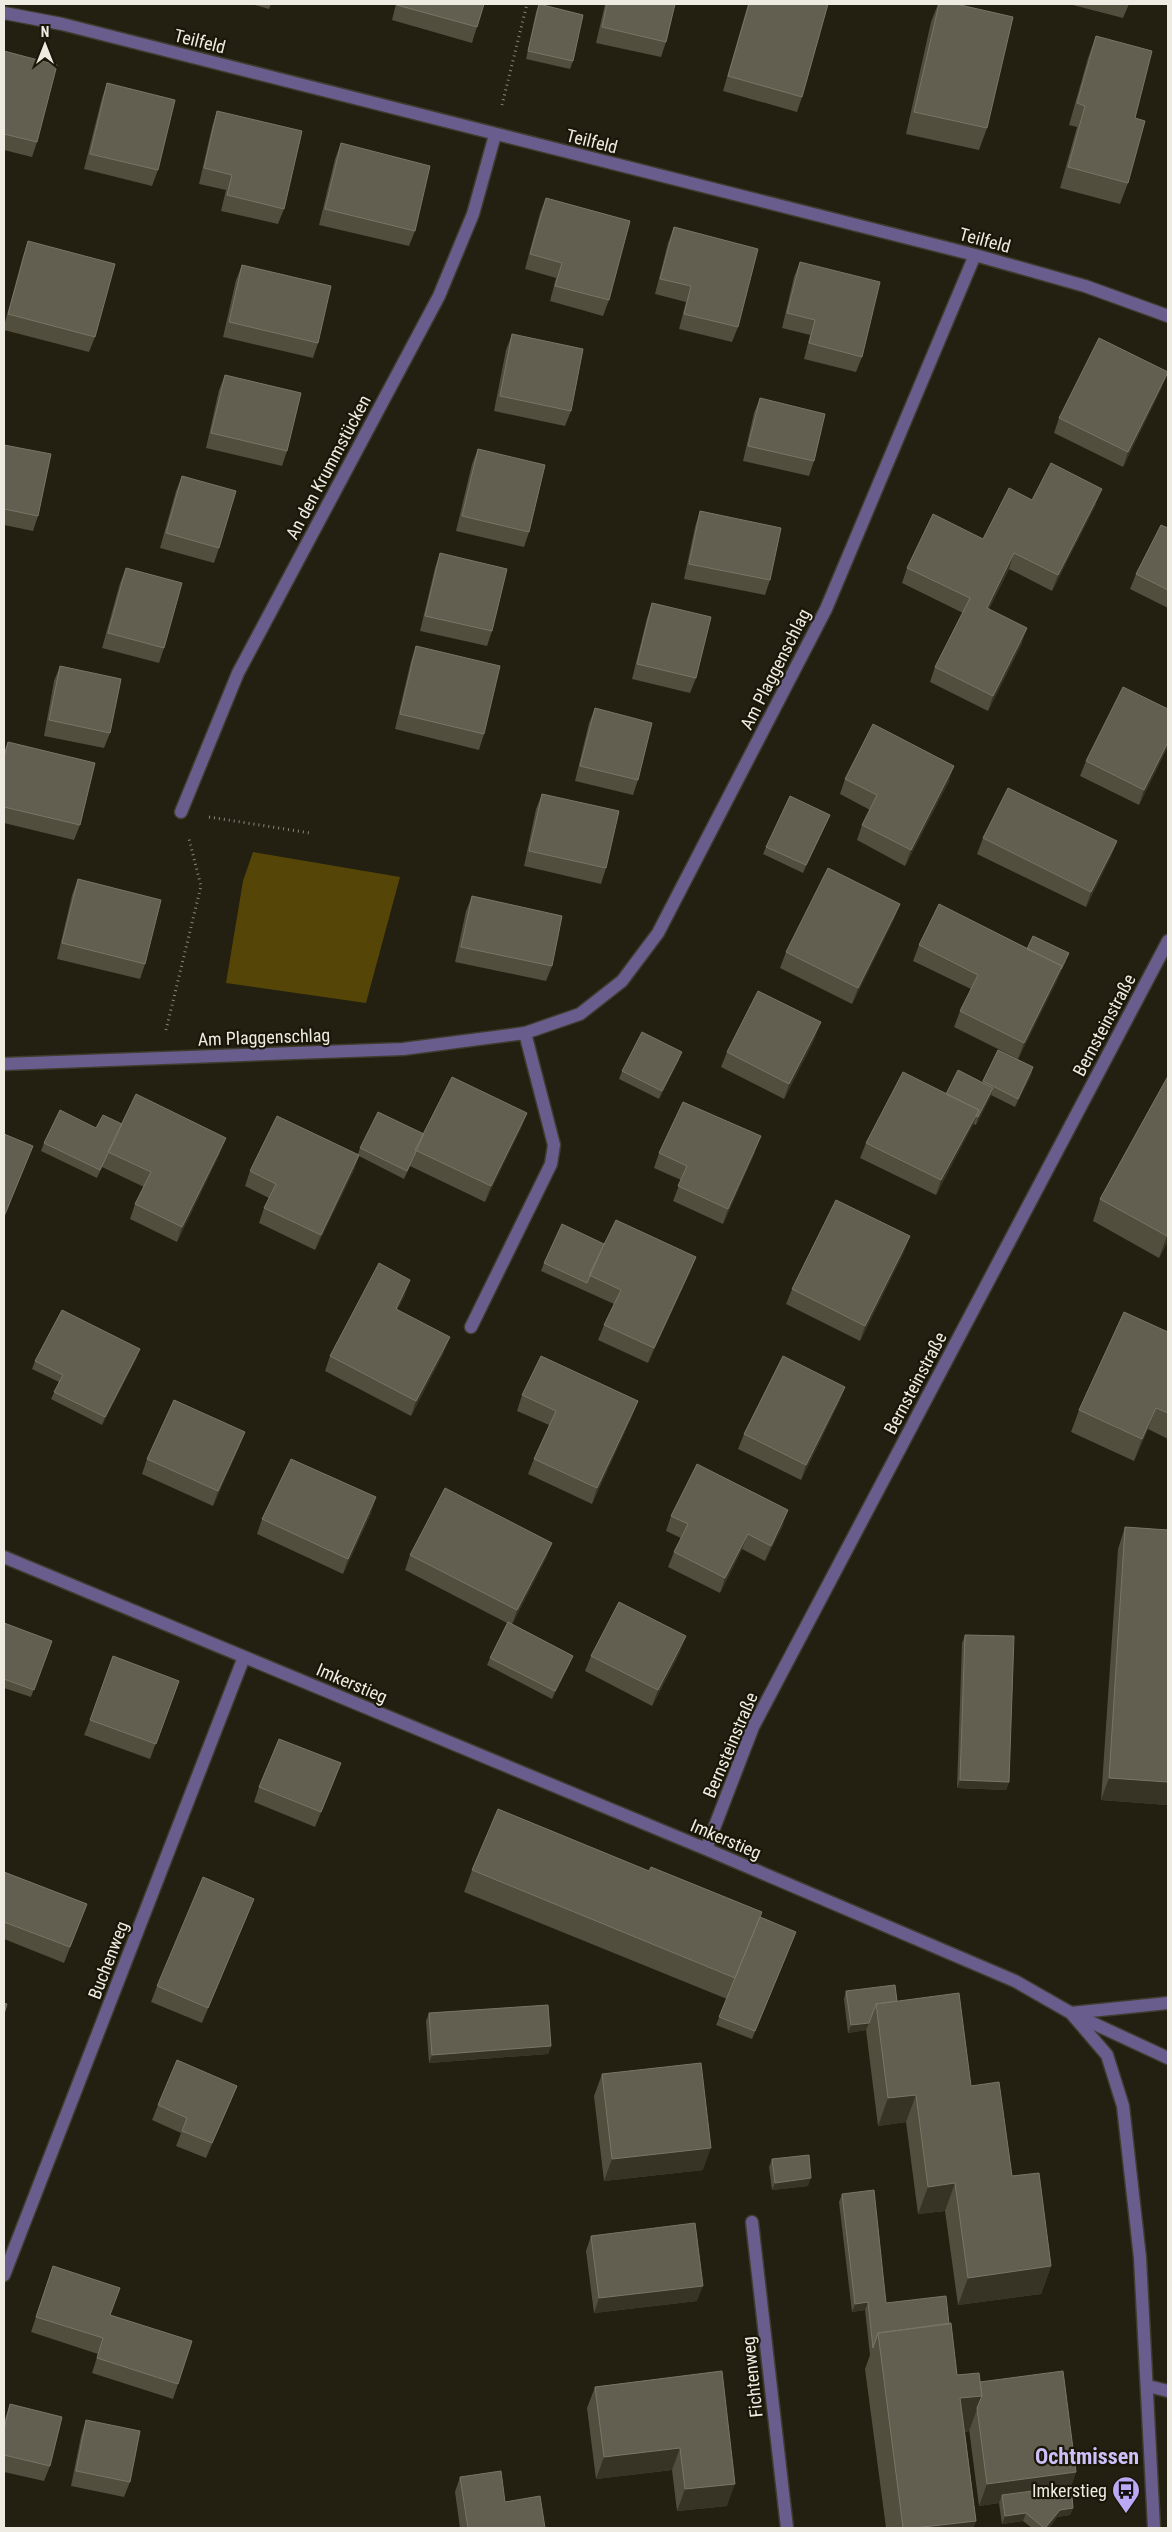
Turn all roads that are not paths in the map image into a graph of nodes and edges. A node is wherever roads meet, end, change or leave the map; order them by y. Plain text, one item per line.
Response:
1 (4, 13) edge
2 (495, 135) junction
3 (975, 255) junction
4 (1168, 316) edge
5 (182, 812) road end
6 (1168, 941) edge
7 (525, 1033) junction
8 (4, 1064) edge
9 (471, 1327) dead end
10 (4, 1558) edge
11 (244, 1657) junction
12 (706, 1849) junction
13 (1168, 2003) edge
14 (1071, 2013) junction
15 (1168, 2058) edge
16 (752, 2222) dead end
17 (4, 2275) edge
18 (1148, 2386) junction
19 (1168, 2391) edge
20 (787, 2528) edge
21 (1154, 2528) edge

1 - 2 street, Teilfeld
2 - 3 street, Teilfeld
2 - 5 street, An den Krummstücken
3 - 4 street, Teilfeld
3 - 7 street, Am Plaggenschlag
6 - 12 street, Bernsteinstraße
7 - 8 street, Am Plaggenschlag
7 - 9 street
10 - 11 street, Imkerstieg
11 - 12 street, Imkerstieg
11 - 17 street, Buchenweg
12 - 14 street, Imkerstieg
13 - 14 street
14 - 15 street
14 - 18 street, Imkerstieg
16 - 20 street, Fichtenweg
18 - 19 street
18 - 21 street, Imkerstieg

